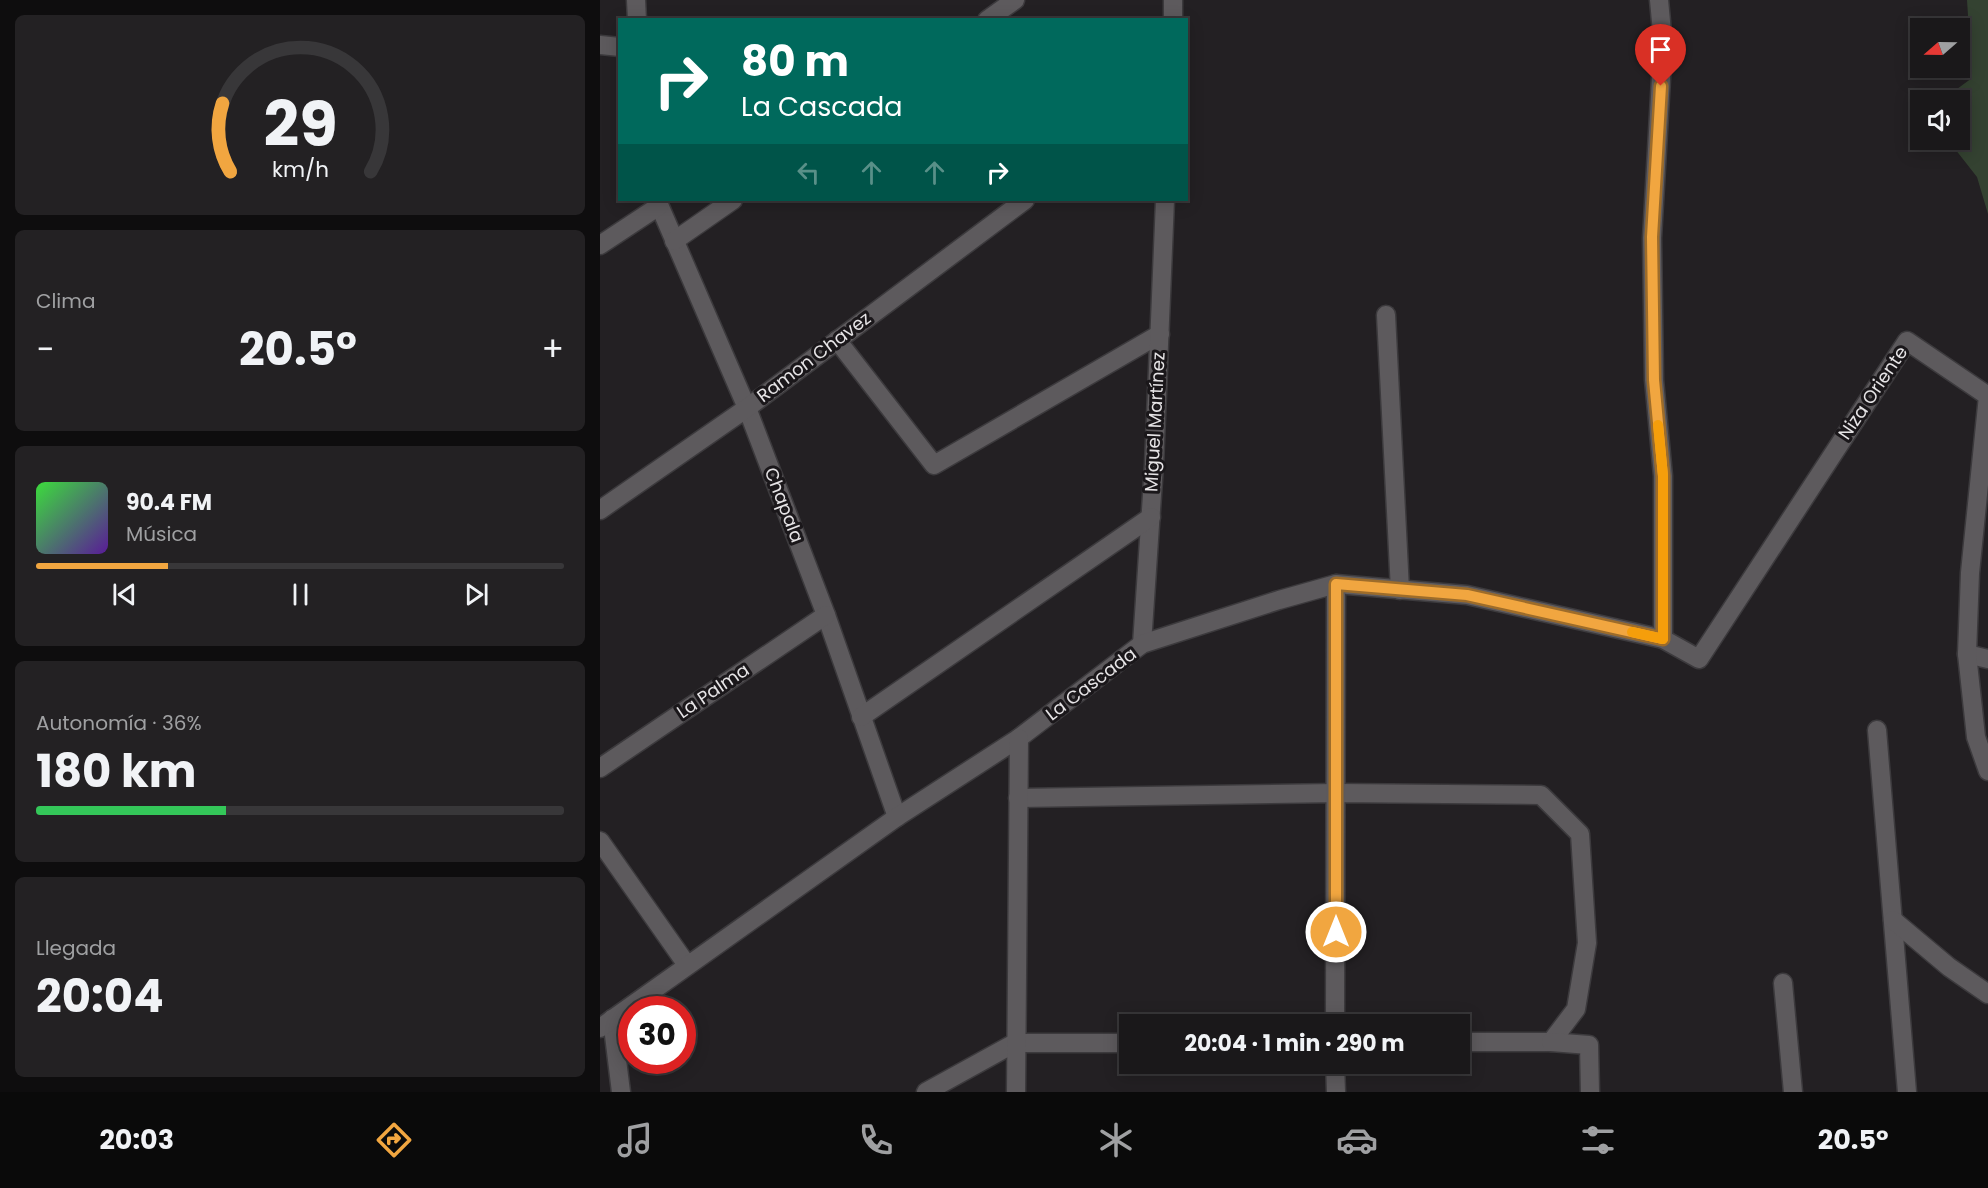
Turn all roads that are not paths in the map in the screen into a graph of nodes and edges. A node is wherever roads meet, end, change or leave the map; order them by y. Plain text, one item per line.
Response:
1 (636, 0) edge
2 (1015, 0) edge
3 (1173, 0) edge
4 (1659, 0) edge
5 (637, 18) edge
6 (990, 18) edge
7 (1173, 18) edge
8 (600, 45) edge
9 (618, 47) edge
10 (732, 201) edge
11 (1024, 201) edge
12 (1166, 201) edge
13 (658, 202) edge
14 (674, 241) junction
15 (600, 245) edge
16 (1386, 315) dead end
17 (1160, 334) junction
18 (837, 340) junction
19 (1988, 396) edge
20 (747, 408) junction
21 (600, 510) edge
22 (1150, 517) junction
23 (1336, 584) junction
24 (1400, 590) junction
25 (826, 615) junction
26 (1663, 639) junction
27 (1142, 644) junction
28 (1967, 654) junction
29 (1988, 659) edge
30 (861, 717) junction
31 (1877, 730) dead end
32 (1019, 738) junction
33 (600, 768) edge
34 (1988, 771) edge
35 (1337, 793) junction
36 (1018, 798) junction
37 (897, 817) junction
38 (600, 841) edge
39 (1893, 920) junction
40 (687, 965) junction
41 (1783, 983) dead end
42 (1988, 994) edge
43 (1335, 1014) edge
44 (606, 1024) edge
45 (1470, 1042) edge
46 (1551, 1042) junction
47 (1016, 1043) junction
48 (1119, 1043) edge
49 (1335, 1074) edge
50 (621, 1092) edge
51 (926, 1092) edge
52 (1016, 1092) edge
53 (1336, 1092) edge
54 (1590, 1092) edge
55 (1793, 1092) edge
56 (1907, 1092) edge

1 - 5 street
2 - 6 street
3 - 7 street
4 - 26 street
8 - 9 street
10 - 14 street
11 - 18 street, Ramon Chavez
12 - 17 street, Miguel Martínez
13 - 14 street, Chapala
13 - 15 street
14 - 20 street, Chapala
16 - 24 street
17 - 18 street
17 - 22 street, Miguel Martínez
18 - 20 street, Ramon Chavez
19 - 26 street, Niza Oriente
19 - 28 street, Niza Oriente
20 - 21 street, Ramon Chavez
20 - 25 street, Chapala
22 - 27 street, Miguel Martínez
22 - 30 street
23 - 24 street, La Cascada
23 - 27 street, La Cascada
23 - 35 street
24 - 26 street, La Cascada
25 - 30 street, Chapala
25 - 33 street, La Palma
27 - 32 street, La Cascada
28 - 29 street
28 - 34 street, Niza Oriente
30 - 37 street, Chapala
31 - 39 street
32 - 36 street
32 - 37 street, La Cascada
35 - 36 street
35 - 43 street
35 - 46 street
36 - 47 street
37 - 40 street, La Cascada
38 - 40 street
39 - 42 street
39 - 56 street
40 - 44 street, La Cascada
41 - 55 street
44 - 50 street
45 - 46 street
46 - 54 street
47 - 48 street
47 - 51 street
47 - 52 street
49 - 53 street

